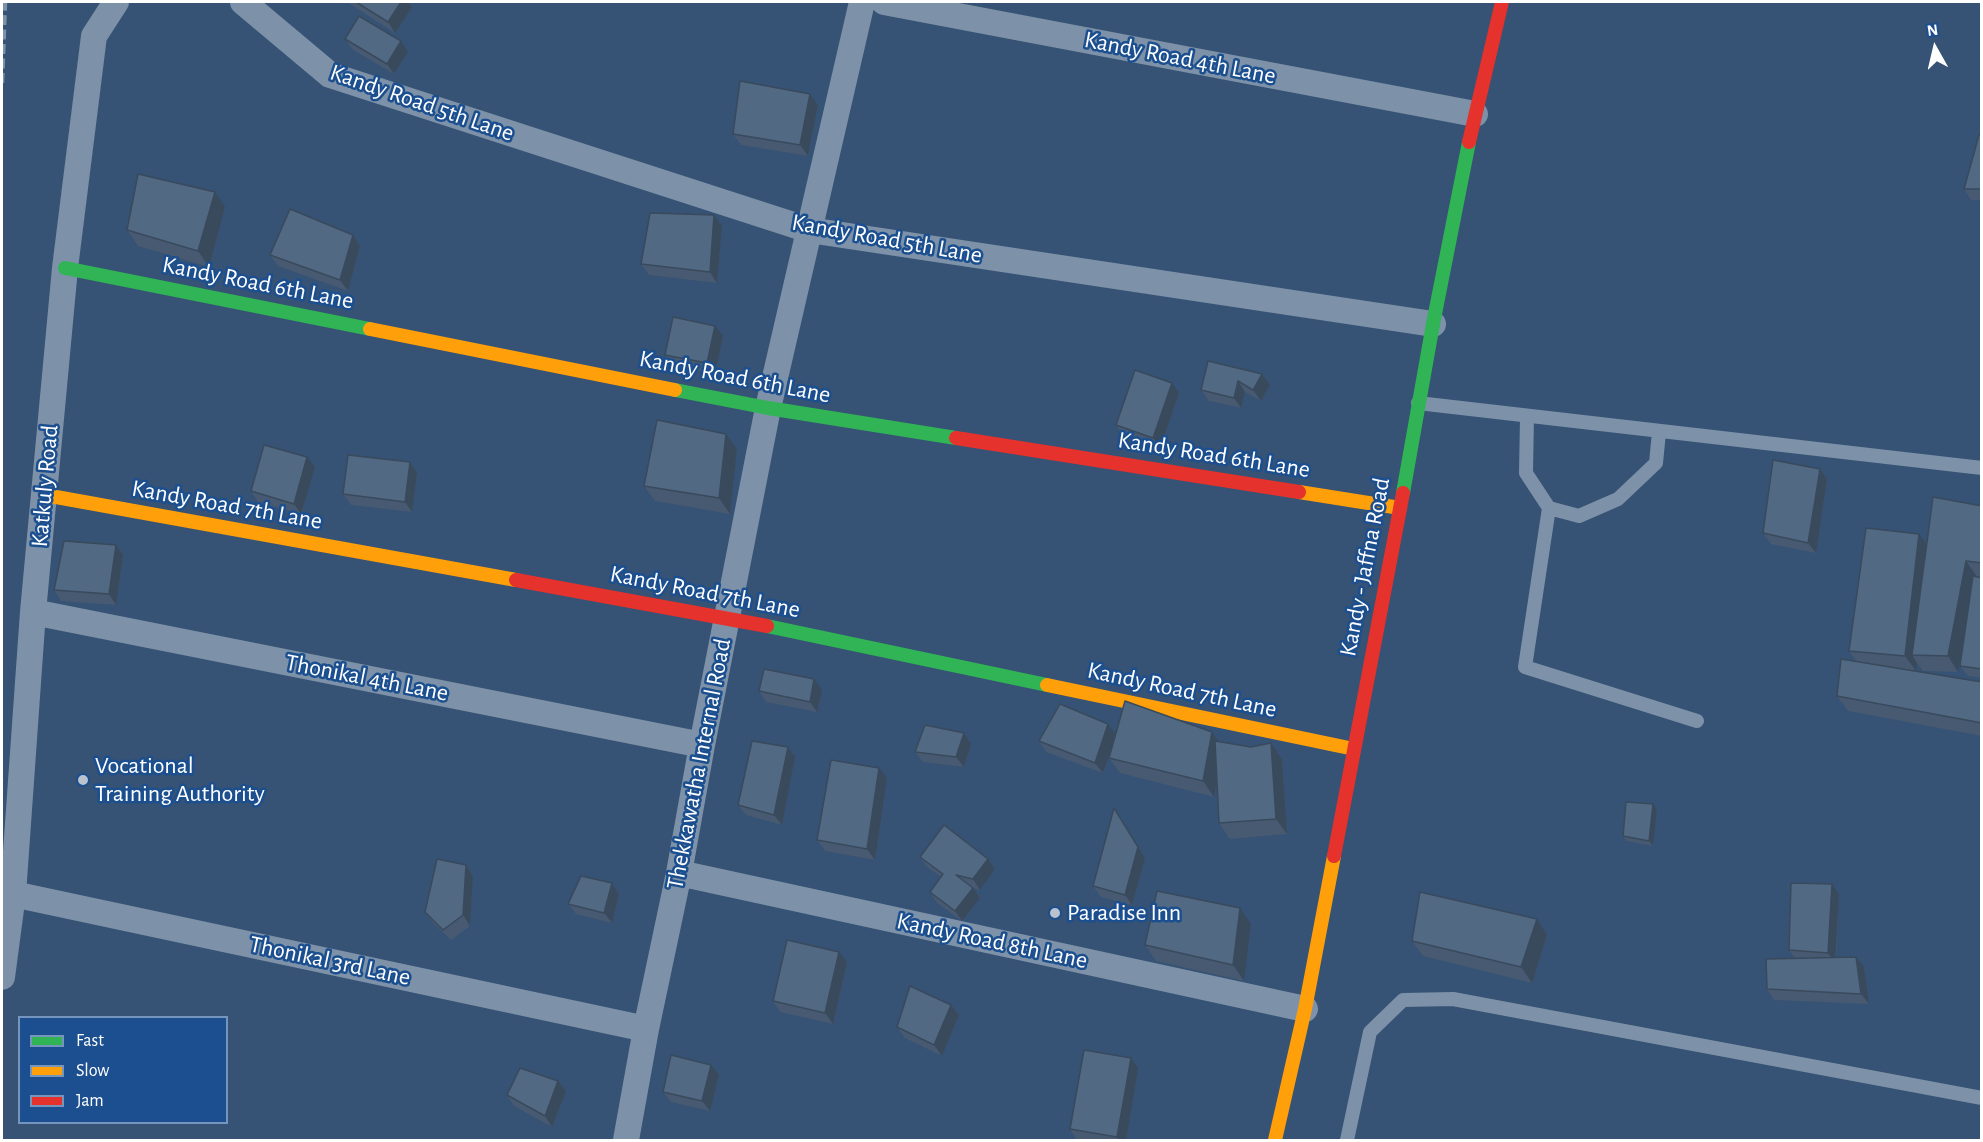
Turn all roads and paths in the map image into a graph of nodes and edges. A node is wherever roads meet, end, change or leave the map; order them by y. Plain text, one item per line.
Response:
1 (116, 2) edge
2 (243, 2) edge
3 (862, 2) edge
4 (884, 2) edge
5 (1502, 2) edge
6 (1475, 114) junction
7 (809, 230) junction
8 (65, 268) junction
9 (1432, 324) junction
10 (1418, 404) junction
11 (768, 408) junction
12 (1527, 417) junction
13 (1659, 432) junction
14 (1982, 468) edge
15 (45, 495) junction
16 (1400, 508) junction
17 (1549, 508) junction
18 (33, 612) junction
19 (727, 618) junction
20 (1697, 721) dead end
21 (702, 745) junction
22 (1354, 749) junction
23 (679, 873) junction
24 (13, 894) junction
25 (2, 977) edge
26 (1305, 1009) junction
27 (646, 1029) junction
28 (1982, 1098) edge
29 (626, 1140) edge
30 (1275, 1140) edge
31 (1347, 1140) edge

1 - 8 street, Katkuly Road
2 - 7 street, Kandy Road 5th Lane
3 - 7 street, Thekkawatha Internal Road
4 - 6 street, Kandy Road 4th Lane
5 - 6 main road, Kandy - Jaffna Road
6 - 9 main road, Kandy - Jaffna Road
7 - 9 street, Kandy Road 5th Lane
7 - 11 street, Thekkawatha Internal Road
8 - 11 main road, Kandy Road 6th Lane
8 - 15 street, Katkuly Road
9 - 10 main road, Kandy - Jaffna Road
10 - 12 lane
10 - 16 main road, Kandy - Jaffna Road
11 - 16 main road, Kandy Road 6th Lane
11 - 19 street, Thekkawatha Internal Road
12 - 13 lane
12 - 17 lane
13 - 14 lane
13 - 17 lane
15 - 18 street, Katkuly Road
15 - 19 main road, Kandy Road 7th Lane
16 - 22 main road, Kandy - Jaffna Road
17 - 20 lane
18 - 21 street, Thonikal 4th Lane
18 - 24 street, Katkuly Road
19 - 21 street, Thekkawatha Internal Road
19 - 22 main road, Kandy Road 7th Lane
21 - 23 street, Thekkawatha Internal Road
22 - 26 main road, Kandy - Jaffna Road
23 - 26 street, Kandy Road 8th Lane
23 - 27 street, Thekkawatha Internal Road
24 - 25 street, Katkuly Road
24 - 27 street, Thonikal 3rd Lane
26 - 30 main road, Kandy - Jaffna Road
27 - 29 street, Thekkawatha Internal Road
28 - 31 lane

